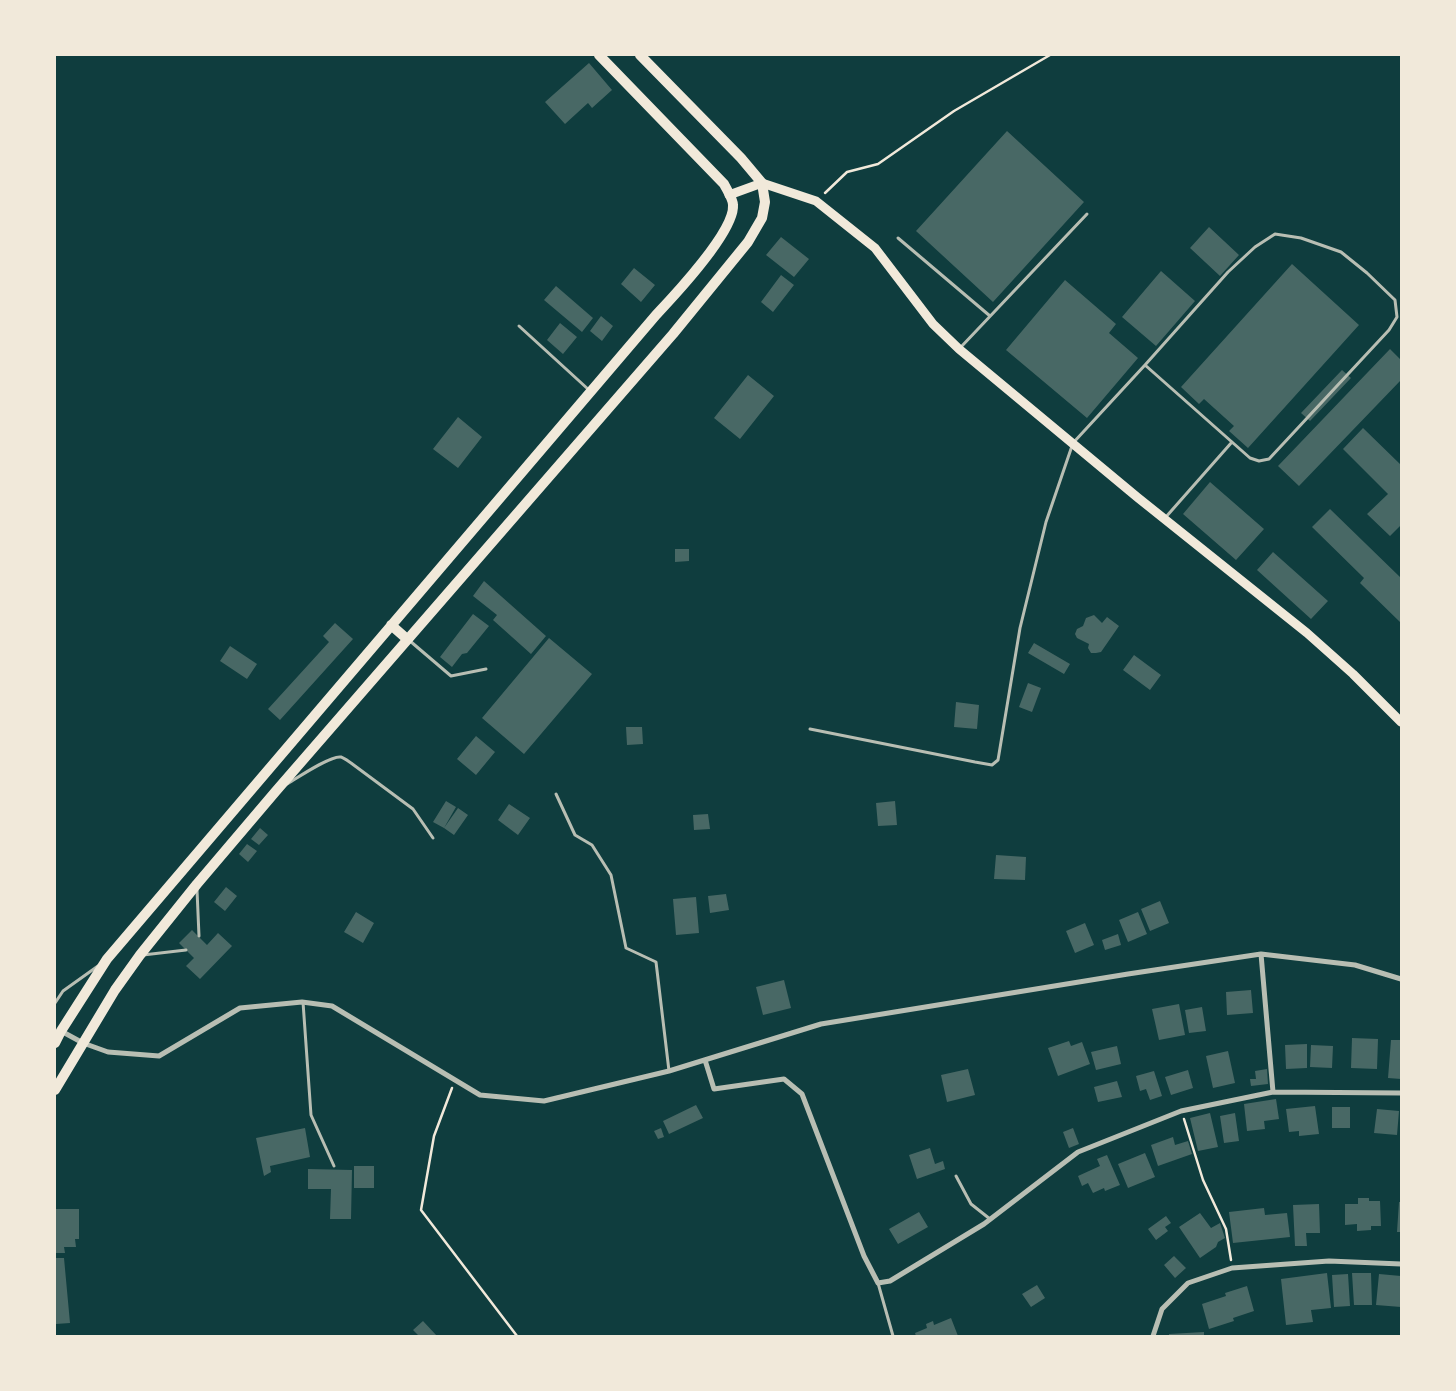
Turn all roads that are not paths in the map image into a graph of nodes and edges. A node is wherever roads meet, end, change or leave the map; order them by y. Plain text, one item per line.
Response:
1 (599, 55) edge
2 (640, 55) edge
3 (762, 183) junction
4 (729, 195) junction
5 (1087, 214) dead end
6 (898, 238) dead end
7 (990, 316) junction
8 (519, 326) dead end
9 (959, 349) junction
10 (1146, 365) junction
11 (591, 392) junction
12 (1232, 442) junction
13 (1073, 443) junction
14 (1165, 519) junction
15 (391, 625) junction
16 (407, 639) junction
17 (486, 669) dead end
18 (1401, 722) edge
19 (810, 729) dead end
20 (276, 791) junction
21 (556, 794) dead end
22 (432, 838) dead end
23 (197, 884) junction
24 (199, 936) dead end
25 (186, 950) dead end
26 (1261, 954) junction
27 (140, 955) junction
28 (107, 960) junction
29 (1401, 979) edge
30 (302, 1002) junction
31 (55, 1003) edge
32 (61, 1031) junction
33 (55, 1043) edge
34 (83, 1043) junction
35 (705, 1060) junction
36 (669, 1072) junction
37 (55, 1090) edge
38 (1273, 1092) junction
39 (1401, 1093) edge
40 (334, 1166) dead end
41 (956, 1176) dead end
42 (990, 1220) junction
43 (1401, 1264) edge
44 (878, 1283) junction
45 (893, 1336) edge
46 (1152, 1336) edge

1 - 4 main road
2 - 3 main road
3 - 4 main road
3 - 9 main road
3 - 16 main road
4 - 11 main road
5 - 7 lane
6 - 7 lane
7 - 9 lane
8 - 11 lane
9 - 13 main road
10 - 12 lane
10 - 12 lane
10 - 13 lane
11 - 15 main road
12 - 14 lane
13 - 14 main road
13 - 19 lane
14 - 18 main road
15 - 16 main road
15 - 28 main road
16 - 17 lane
16 - 20 main road
20 - 22 lane
20 - 23 main road
21 - 36 lane
23 - 24 lane
23 - 27 main road
25 - 27 lane
26 - 29 street
26 - 35 street
26 - 38 street
27 - 34 main road
28 - 31 lane
28 - 32 main road
30 - 34 street
30 - 36 street
30 - 40 lane
32 - 33 main road
32 - 34 street
34 - 37 main road
35 - 36 street
35 - 44 street
38 - 39 street
38 - 42 street
41 - 42 lane
42 - 44 street
43 - 46 street
44 - 45 lane

